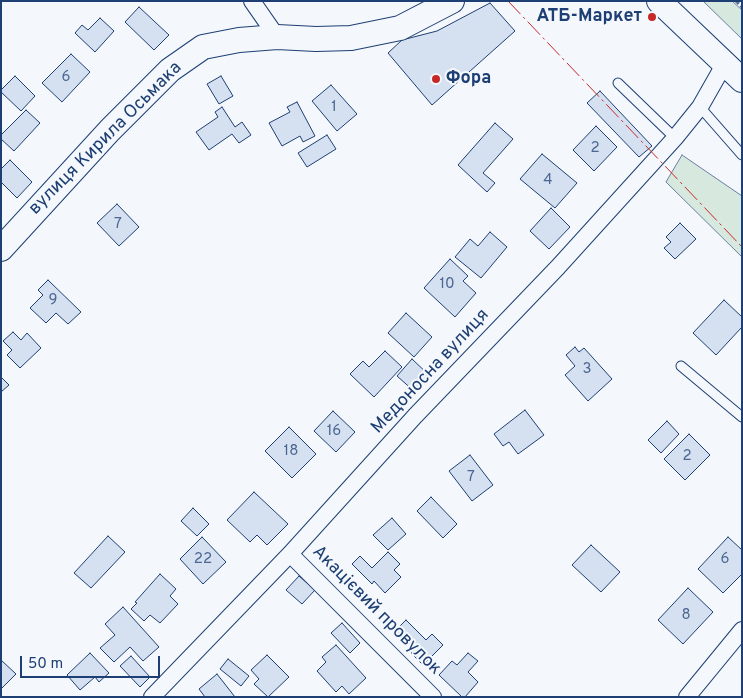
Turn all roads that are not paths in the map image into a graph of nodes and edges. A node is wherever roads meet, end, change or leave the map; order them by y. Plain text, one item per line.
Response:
1 (252, 1) edge
2 (452, 1) edge
3 (659, 1) edge
4 (277, 37) junction
5 (726, 63) junction
6 (742, 80) edge
7 (618, 83) dead end
8 (700, 106) junction
9 (675, 138) junction
10 (742, 155) edge
11 (1, 249) edge
12 (681, 366) dead end
13 (742, 417) edge
14 (290, 554) junction
15 (742, 630) edge
16 (152, 697) edge
17 (433, 697) edge
18 (686, 697) edge

1 - 4 street
2 - 4 street, вулиця Кирила Осьмака
3 - 5 street
4 - 11 street, вулиця Кирила Осьмака
5 - 6 street
5 - 8 street, Медоносна вулиця
7 - 9 lane
8 - 9 street, Медоносна вулиця
8 - 10 lane
9 - 14 street, Медоносна вулиця
12 - 13 lane
14 - 16 street, Медоносна вулиця
14 - 17 street, Акацієвий провулок
15 - 18 street

